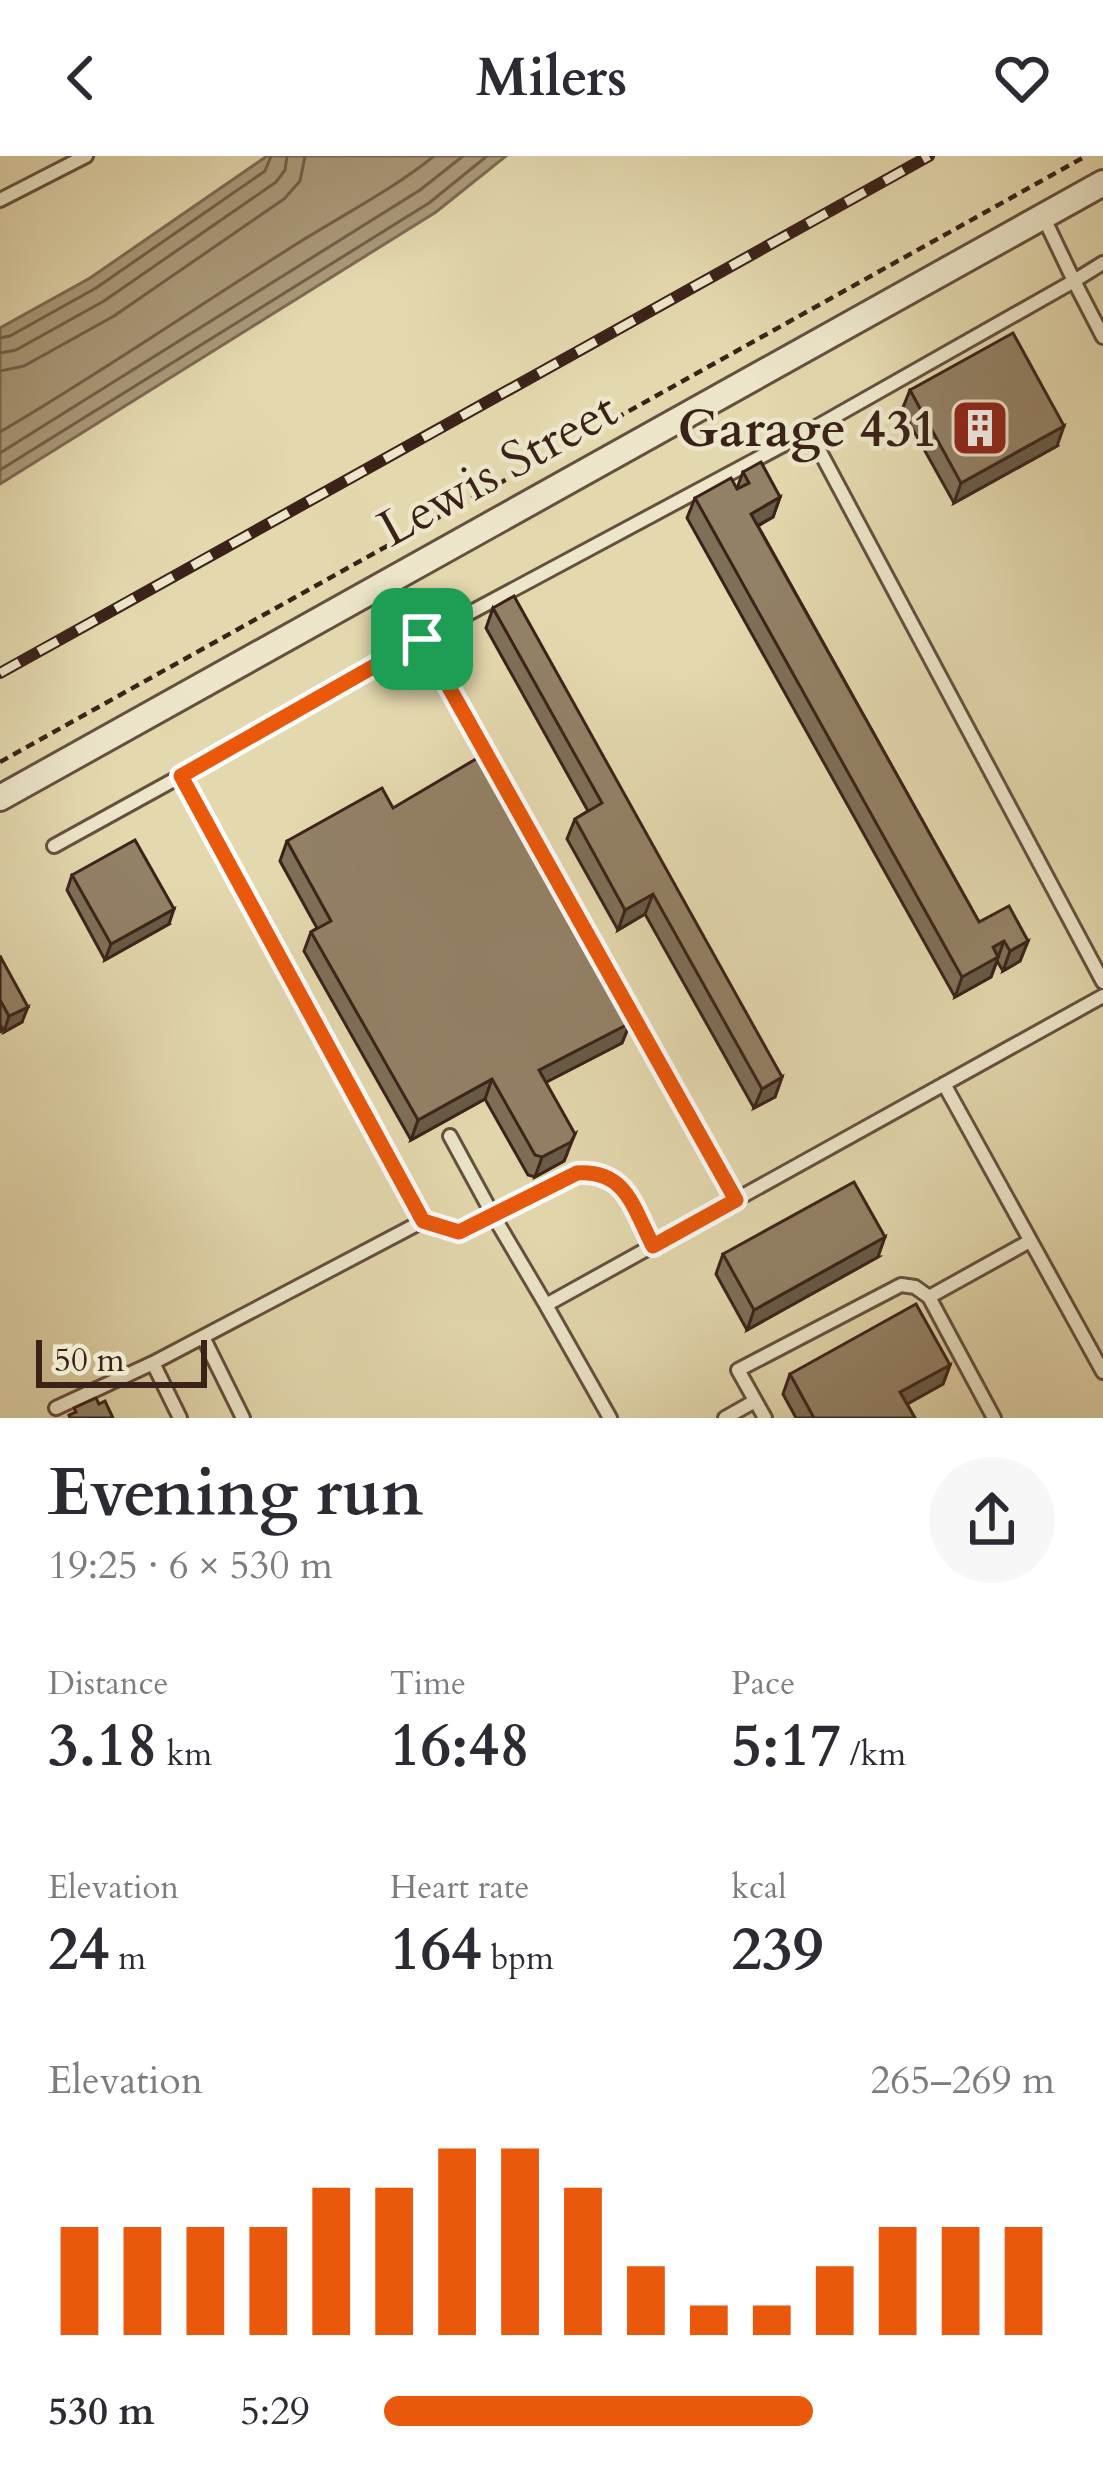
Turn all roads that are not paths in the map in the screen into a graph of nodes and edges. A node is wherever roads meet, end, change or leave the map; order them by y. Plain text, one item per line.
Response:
1 (86, 156) edge
2 (1103, 183) edge
3 (0, 200) edge
4 (1042, 214) junction
5 (1103, 263) edge
6 (1074, 281) junction
7 (1103, 337) edge
8 (809, 431) junction
9 (422, 639) junction
10 (181, 776) junction
11 (0, 798) edge
12 (54, 846) dead end
13 (1103, 982) edge
14 (1103, 996) edge
15 (944, 1084) junction
16 (450, 1136) dead end
17 (736, 1200) junction
18 (494, 1217) junction
19 (423, 1221) junction
20 (1030, 1241) junction
21 (653, 1246) junction
22 (929, 1297) junction
23 (546, 1306) junction
24 (203, 1337) junction
25 (153, 1363) junction
26 (1103, 1372) edge
27 (755, 1401) junction
28 (56, 1408) dead end
29 (180, 1418) edge
30 (244, 1418) edge
31 (610, 1418) edge
32 (725, 1418) edge
33 (765, 1418) edge
34 (994, 1418) edge

1 - 3 lane
2 - 4 street, Lewis Street
4 - 6 lane
4 - 11 street, Lewis Street
5 - 6 lane
6 - 7 lane
6 - 8 lane
8 - 9 lane
8 - 13 lane
9 - 10 lane
9 - 17 lane
10 - 12 lane
10 - 19 lane
14 - 15 lane
15 - 17 lane
15 - 20 lane
16 - 18 lane
17 - 21 lane
18 - 19 lane
18 - 21 lane
18 - 23 lane
19 - 24 lane
20 - 22 lane
20 - 26 lane
21 - 23 lane
22 - 27 lane
22 - 34 lane
23 - 31 lane
24 - 25 lane
24 - 30 lane
25 - 28 lane
25 - 29 lane
27 - 32 lane
27 - 33 lane

